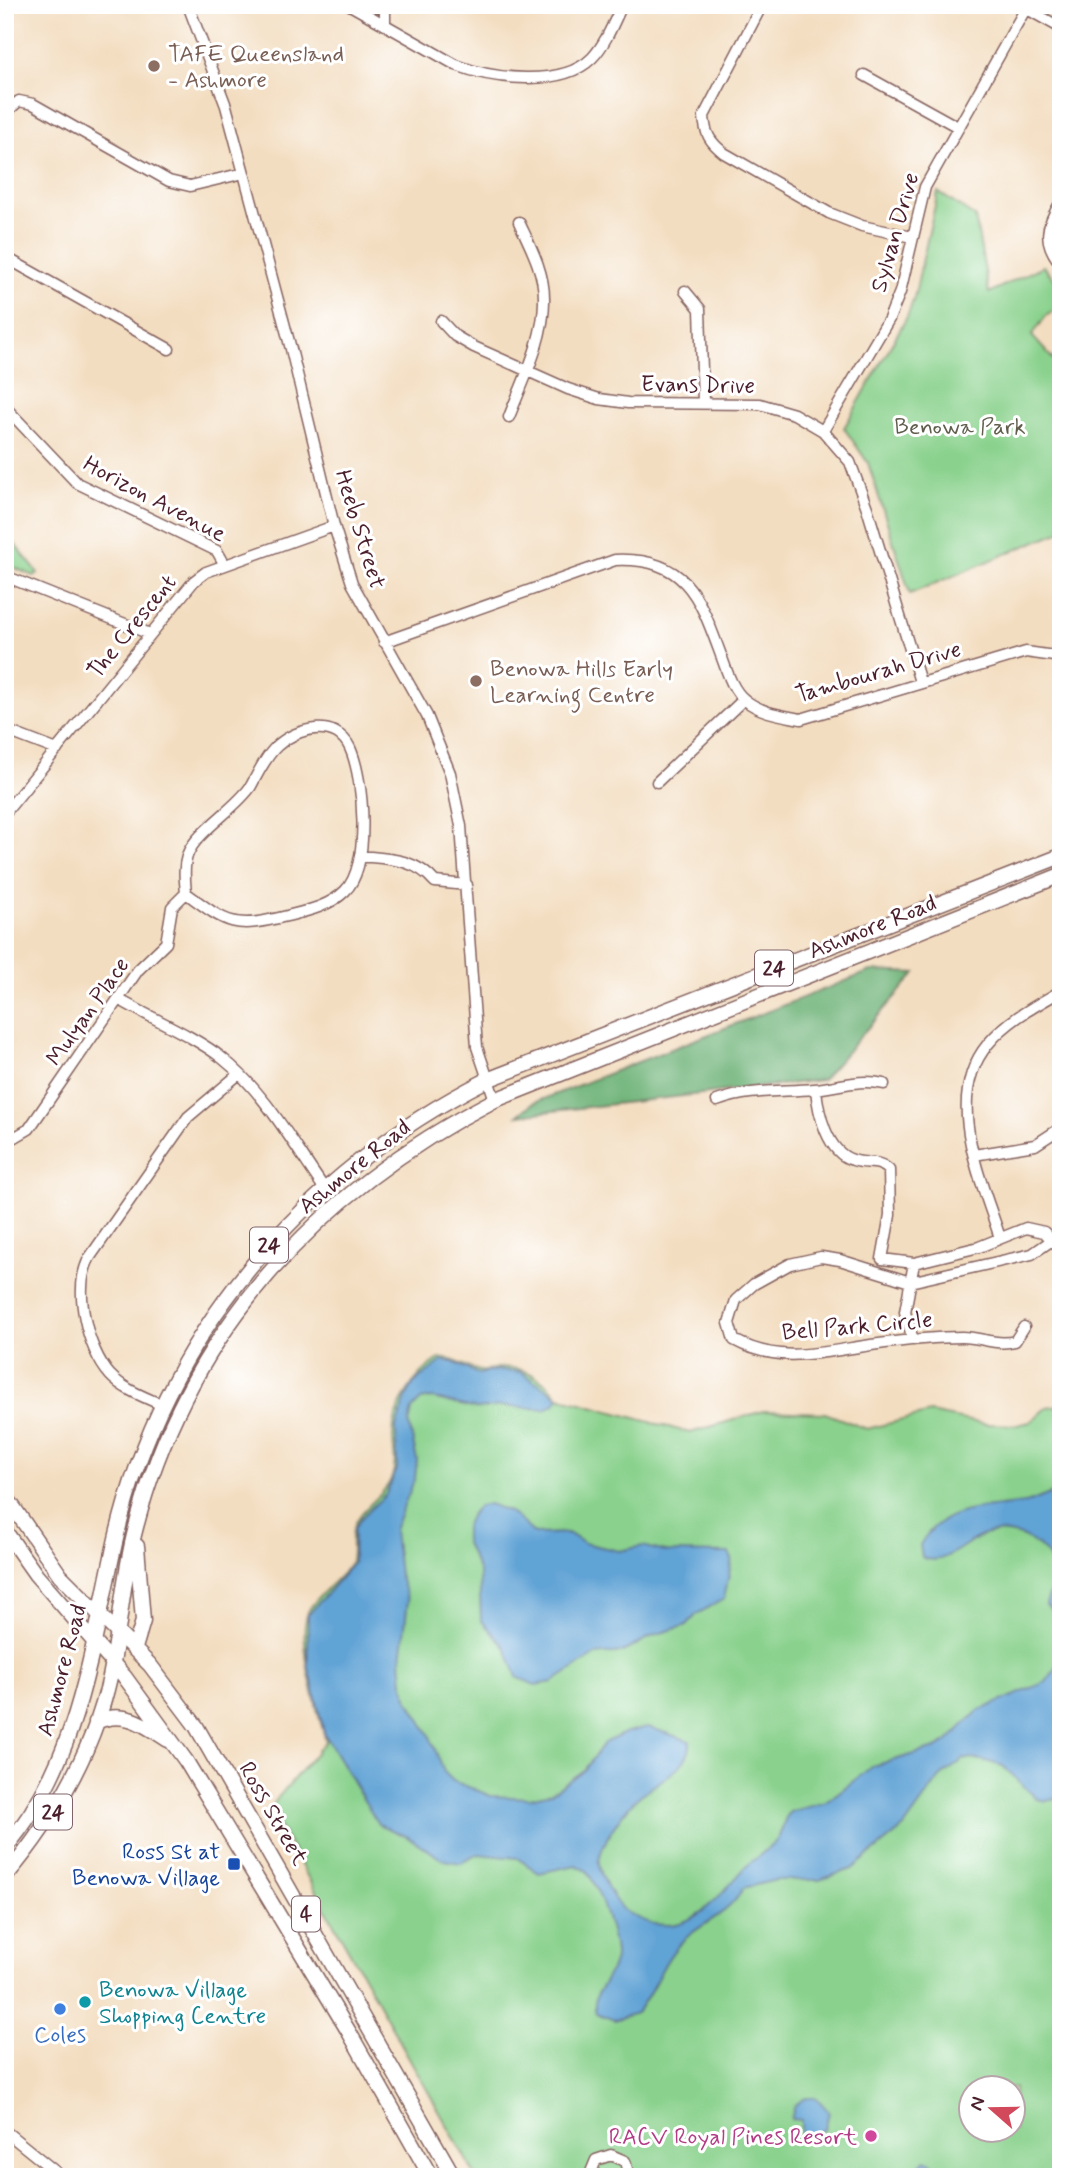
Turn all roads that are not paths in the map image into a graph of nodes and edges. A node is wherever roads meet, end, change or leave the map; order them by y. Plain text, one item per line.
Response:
1 (188, 5) edge
2 (350, 5) edge
3 (385, 5) edge
4 (622, 5) edge
5 (762, 5) edge
6 (1023, 7) edge
7 (385, 25) junction
8 (1061, 28) edge
9 (864, 75) dead end
10 (5, 113) edge
11 (957, 126) junction
12 (244, 173) junction
13 (1061, 202) edge
14 (519, 222) dead end
15 (912, 237) junction
16 (5, 257) edge
17 (1061, 264) edge
18 (685, 291) dead end
19 (441, 321) dead end
20 (169, 349) dead end
21 (527, 370) junction
22 (703, 402) junction
23 (5, 407) edge
24 (509, 417) dead end
25 (823, 431) junction
26 (334, 526) junction
27 (225, 565) junction
28 (5, 576) edge
29 (150, 634) junction
30 (384, 642) junction
31 (1061, 657) edge
32 (920, 682) junction
33 (744, 699) junction
34 (5, 730) edge
35 (57, 750) junction
36 (657, 782) dead end
37 (5, 813) edge
38 (360, 856) junction
39 (1061, 856) edge
40 (1061, 875) edge
41 (467, 885) junction
42 (186, 893) junction
43 (1061, 991) edge
44 (120, 1000) junction
45 (239, 1074) junction
46 (487, 1080) junction
47 (884, 1084) dead end
48 (816, 1089) junction
49 (495, 1100) junction
50 (717, 1101) dead end
51 (1061, 1128) edge
52 (5, 1143) edge
53 (974, 1155) junction
54 (324, 1188) junction
55 (1000, 1238) junction
56 (1058, 1241) edge
57 (914, 1263) junction
58 (910, 1282) junction
59 (1024, 1327) dead end
60 (913, 1340) junction
61 (162, 1405) junction
62 (5, 1495) edge
63 (136, 1527) junction
64 (5, 1531) edge
65 (101, 1616) junction
66 (118, 1631) junction
67 (95, 1642) junction
68 (135, 1648) junction
69 (113, 1663) junction
70 (96, 1722) junction
71 (175, 1745) junction
72 (5, 1848) edge
73 (5, 1877) edge
74 (5, 2131) edge
75 (62, 2177) edge
76 (431, 2177) edge
77 (454, 2177) edge
78 (589, 2177) edge
79 (629, 2177) edge

1 - 12 street, Heeb Street
2 - 7 street
3 - 7 street
4 - 7 street
5 - 15 street
6 - 8 street
6 - 11 street, Sylvan Drive
9 - 11 street
10 - 12 street
11 - 15 street, Sylvan Drive
12 - 26 street, Heeb Street
13 - 17 street
14 - 21 street
15 - 25 street, Sylvan Drive
16 - 20 street
18 - 22 street
19 - 21 street, Evans Drive
21 - 22 street, Evans Drive
21 - 24 street
22 - 25 street, Evans Drive
23 - 27 street, Horizon Avenue
25 - 32 street, Evans Drive
26 - 27 street, The Crescent
26 - 30 street, Heeb Street
27 - 29 street, The Crescent
28 - 29 street
29 - 35 street, The Crescent
30 - 33 street
30 - 41 street, Heeb Street
31 - 32 street, Tambourah Drive
32 - 33 street, Tambourah Drive
33 - 36 street
34 - 35 street
35 - 37 street, The Crescent
38 - 41 street
38 - 42 street, Mulyan Place
38 - 42 street, Mulyan Place
39 - 46 main road, Ashmore Road / 24
40 - 49 main road, Ashmore Road / 24
41 - 46 street, Heeb Street
42 - 44 street, Mulyan Place
43 - 53 street
44 - 45 street
44 - 52 street, Mulyan Place
45 - 54 street
45 - 61 street
46 - 49 street, Heeb Street
46 - 54 main road, Ashmore Road / 24
47 - 48 street
48 - 50 street
48 - 57 street
49 - 63 main road, Ashmore Road / 24
51 - 53 street
53 - 55 street
54 - 61 main road, Ashmore Road / 24
55 - 56 street
55 - 57 street
56 - 58 street, Bell Park Circle
57 - 58 street
58 - 60 street
58 - 60 street, Bell Park Circle
59 - 60 street, Bell Park Circle
61 - 65 main road, Ashmore Road / 24
62 - 65 main road, 4
63 - 66 main road, Ashmore Road / 24
63 - 68 main road
64 - 67 main road, 4
65 - 66 main road, 4
65 - 67 main road, Ashmore Road / 24
66 - 68 main road, Ross Street / 4
66 - 69 main road, Ashmore Road / 24
67 - 69 main road, 4
67 - 72 main road, Ashmore Road / 24
68 - 77 main road, Ross Street / 4
69 - 70 main road, Ashmore Road / 24
69 - 71 main road, Ross Street / 4
70 - 71 main road
70 - 73 main road, Ashmore Road / 24
71 - 76 main road, Ross Street / 4
74 - 75 street
78 - 79 street

